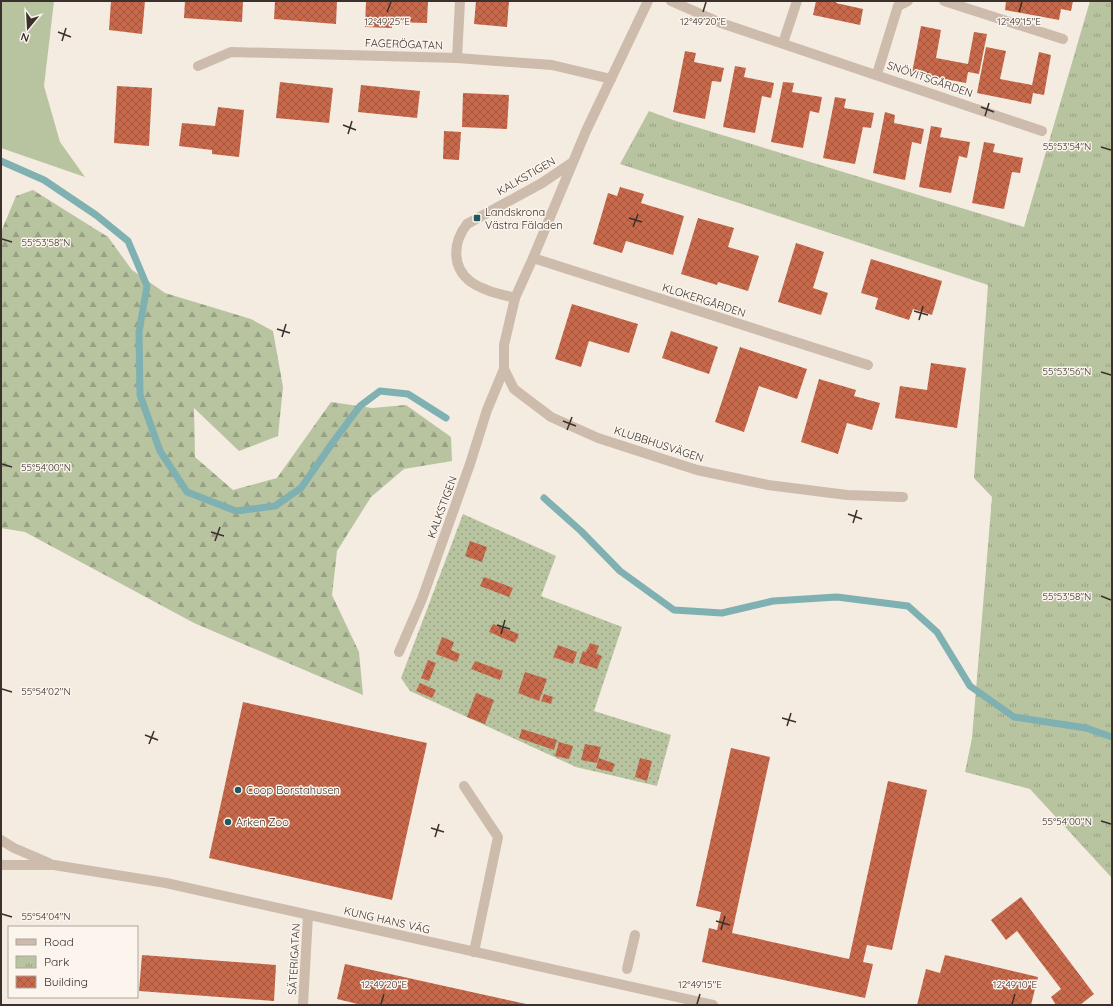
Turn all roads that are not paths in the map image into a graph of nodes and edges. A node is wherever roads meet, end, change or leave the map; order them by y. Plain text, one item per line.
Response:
1 (460, 1) edge
2 (648, 1) edge
3 (671, 1) edge
4 (797, 1) edge
5 (908, 1) edge
6 (944, 1) edge
7 (1063, 38) dead end
8 (783, 43) junction
9 (457, 58) junction
10 (198, 66) dead end
11 (877, 74) junction
12 (611, 79) junction
13 (1042, 131) dead end
14 (573, 162) junction
15 (533, 258) junction
16 (515, 298) junction
17 (868, 366) dead end
18 (504, 369) junction
19 (903, 498) dead end
20 (399, 652) dead end
21 (464, 786) dead end
22 (1, 840) edge
23 (1, 865) edge
24 (54, 865) junction
25 (308, 915) junction
26 (635, 934) dead end
27 (474, 952) junction
28 (627, 969) dead end
29 (303, 1005) edge
30 (713, 1005) edge

1 - 9 street
2 - 12 street, KALKSTIGEN
3 - 8 street, SNÖVITSGÅRDEN
4 - 8 street
5 - 11 street, SNÖVITSGÅRDEN
6 - 7 street
8 - 11 street, SNÖVITSGÅRDEN
9 - 10 street, FAGERÖGATAN
9 - 12 street, FAGERÖGATAN
11 - 13 street, SNÖVITSGÅRDEN
12 - 14 street, KALKSTIGEN
14 - 15 street, KALKSTIGEN
14 - 16 street, KALKSTIGEN
15 - 16 street, KALKSTIGEN
15 - 17 street, KLOKERGÅRDEN
16 - 18 street, KLUBBHUSVÄGEN
18 - 19 street, KLUBBHUSVÄGEN
18 - 20 street, KALKSTIGEN
21 - 27 street
22 - 24 street, KUNG HANS VÄG
23 - 24 street, KUNG HANS VÄG
24 - 25 street, KUNG HANS VÄG
25 - 27 street, KUNG HANS VÄG
25 - 29 street, SÄTERIGATAN
26 - 28 street
27 - 30 street, KUNG HANS VÄG

